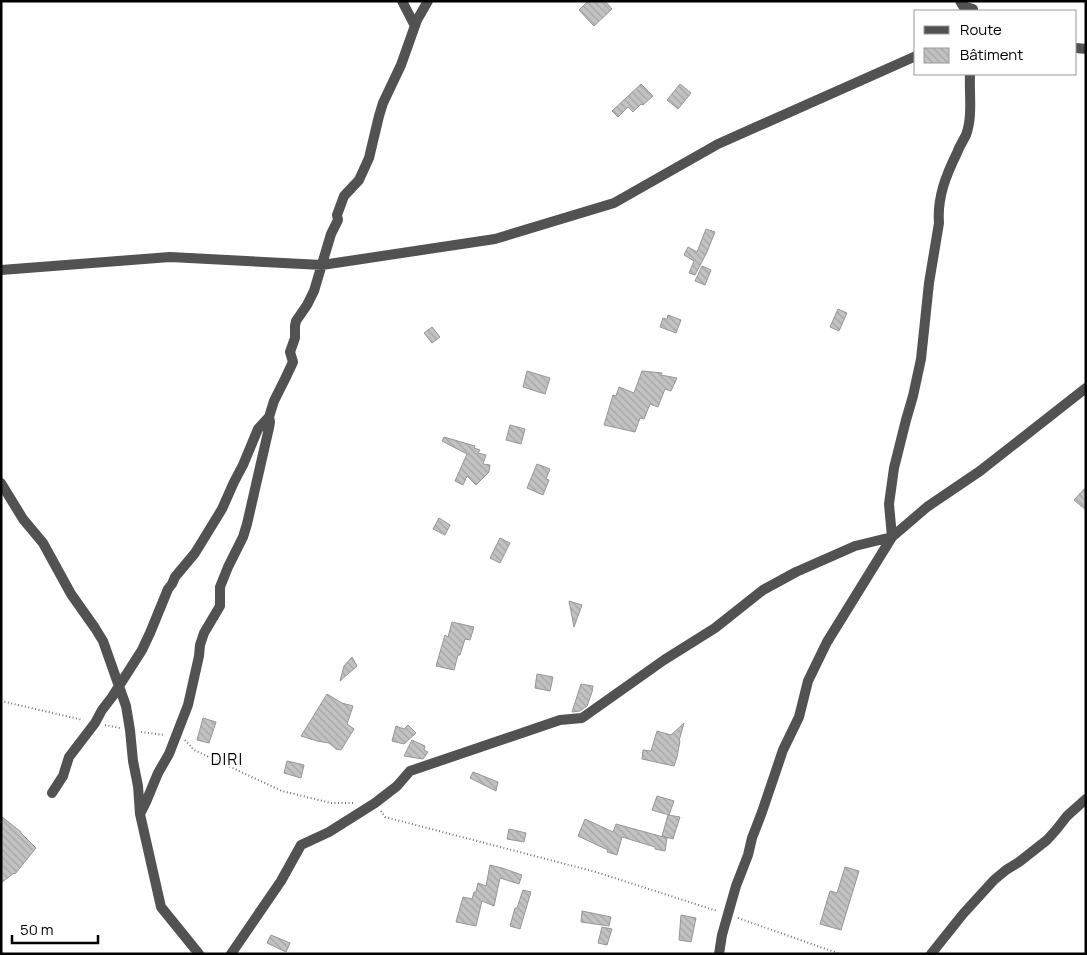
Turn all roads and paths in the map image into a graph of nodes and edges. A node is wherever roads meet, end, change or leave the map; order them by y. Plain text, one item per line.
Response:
1 (402, 1) edge
2 (428, 1) edge
3 (960, 1) edge
4 (973, 7) edge
5 (415, 26) junction
6 (914, 57) edge
7 (970, 75) edge
8 (322, 265) junction
9 (1, 270) edge
10 (1086, 388) edge
11 (269, 416) junction
12 (1, 483) edge
13 (892, 537) junction
14 (118, 686) junction
15 (1, 701) edge
16 (95, 723) junction
17 (130, 730) junction
18 (178, 732) junction
19 (52, 793) dead end
20 (1086, 799) edge
21 (358, 803) dead end
22 (375, 803) junction
23 (140, 814) junction
24 (728, 915) junction
25 (199, 954) edge
26 (231, 954) edge
27 (719, 954) edge
28 (840, 954) edge
29 (931, 954) edge

1 - 5 street
2 - 5 street
3 - 4 street
5 - 8 street
6 - 8 street
7 - 13 street
8 - 9 street
8 - 11 street
10 - 13 street
11 - 14 street
11 - 18 street
12 - 14 street
13 - 22 street
13 - 24 street
14 - 16 street
14 - 17 street
15 - 16 path
16 - 17 path
16 - 19 street
17 - 18 path
17 - 23 street
18 - 21 path
18 - 23 street
20 - 29 street
22 - 24 path
22 - 26 street
23 - 25 street
24 - 27 street
24 - 28 path

